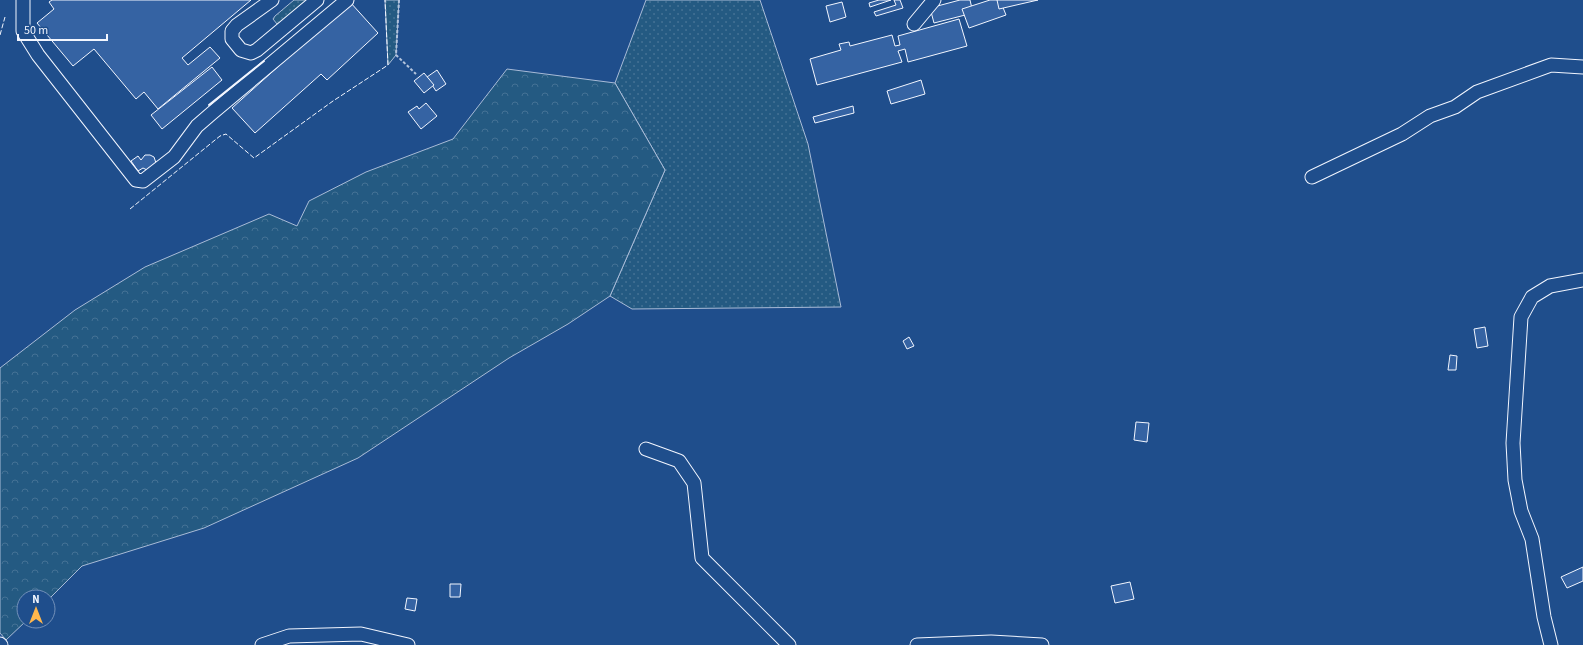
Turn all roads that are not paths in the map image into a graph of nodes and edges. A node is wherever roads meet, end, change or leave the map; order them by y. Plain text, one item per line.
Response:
1 (23, 0) edge
2 (272, 0) edge
3 (317, 0) edge
4 (347, 0) edge
5 (934, 0) edge
6 (914, 24) dead end
7 (1583, 67) edge
8 (1312, 177) dead end
9 (1583, 280) edge
10 (646, 449) dead end
11 (941, 644) edge
12 (262, 645) edge
13 (408, 645) edge
14 (789, 645) edge
15 (917, 645) edge
16 (1042, 645) edge
17 (1551, 645) edge

1 - 4 street
2 - 3 street
5 - 6 street
7 - 8 street
9 - 17 street
10 - 14 street
11 - 15 street
11 - 16 street
12 - 13 street

